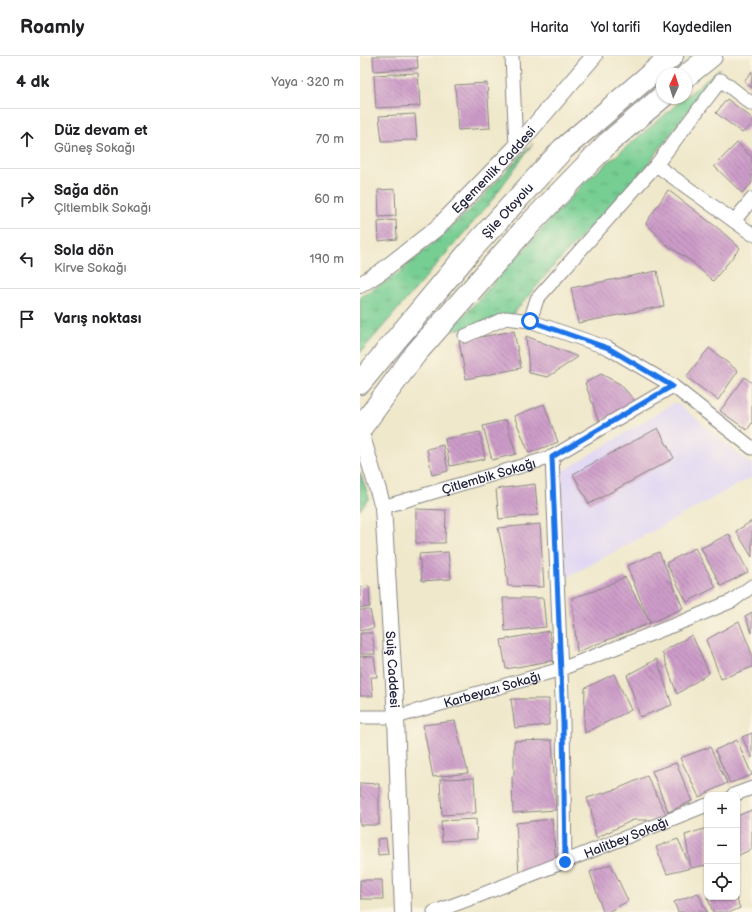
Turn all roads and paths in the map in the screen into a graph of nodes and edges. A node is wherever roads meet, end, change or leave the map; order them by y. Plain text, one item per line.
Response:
1 (512, 56) edge
2 (594, 56) edge
3 (651, 56) edge
4 (672, 56) edge
5 (711, 56) edge
6 (692, 71) edge
7 (656, 102) edge
8 (752, 104) edge
9 (516, 147) junction
10 (563, 148) junction
11 (656, 165) junction
12 (752, 199) edge
13 (734, 221) junction
14 (752, 234) edge
15 (382, 271) junction
16 (360, 272) edge
17 (360, 285) edge
18 (530, 321) junction
19 (465, 336) dead end
20 (360, 383) edge
21 (672, 386) junction
22 (360, 430) edge
23 (752, 448) edge
24 (552, 457) junction
25 (383, 507) junction
26 (752, 586) edge
27 (560, 669) junction
28 (360, 717) edge
29 (396, 717) junction
30 (752, 788) edge
31 (740, 792) edge
32 (704, 806) edge
33 (565, 862) junction
34 (403, 912) edge
35 (434, 912) edge

1 - 9 street
2 - 9 street, Egemenlik Caddesi
3 - 10 highway
4 - 10 highway, Şile Otoyolu
5 - 6 highway
7 - 22 highway, Şile Otoyolu
8 - 11 street
9 - 15 street, Egemenlik Caddesi
10 - 20 highway, Şile Otoyolu
11 - 13 street
11 - 18 street
12 - 13 street
13 - 14 street
15 - 16 street
15 - 17 street, Egemenlik Caddesi
18 - 19 street
18 - 21 street
21 - 23 street
21 - 24 street, Çitlembik Sokağı
22 - 25 street, Suiş Caddesi
24 - 25 street, Çitlembik Sokağı
24 - 27 street
25 - 29 street, Suiş Caddesi
26 - 27 street, Karbeyazı Sokağı
27 - 29 street, Karbeyazı Sokağı
27 - 33 street
28 - 29 street, Karbeyazı Sokağı
29 - 34 street, Suiş Caddesi
30 - 31 street
32 - 33 street, Halitbey Sokağı
33 - 35 street, Halitbey Sokağı

